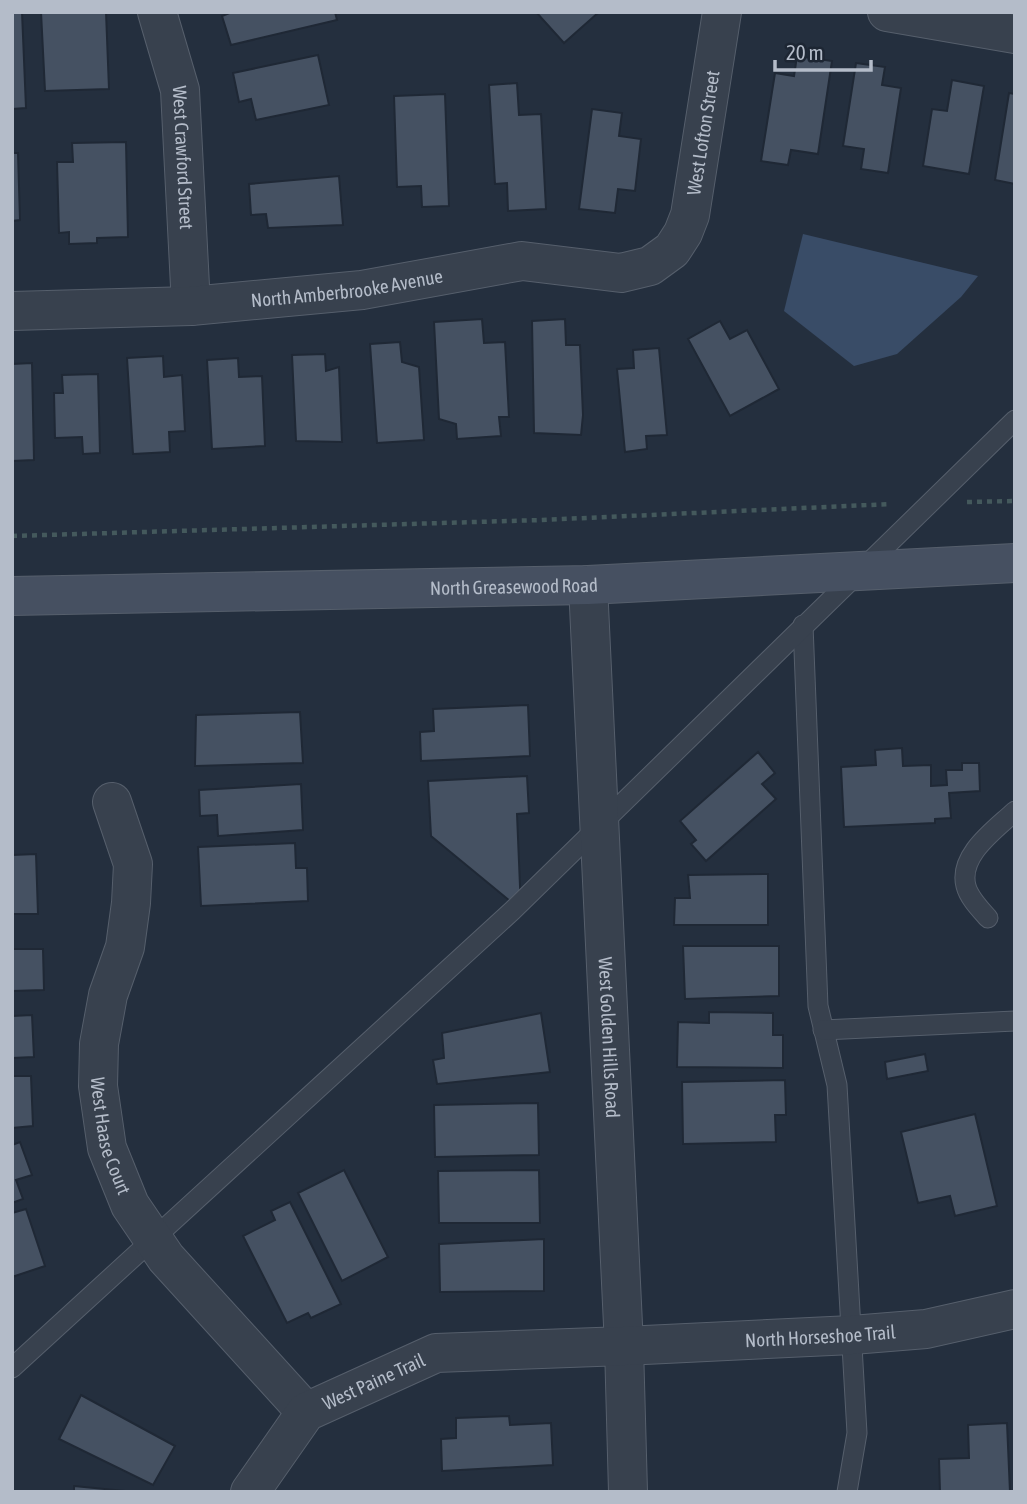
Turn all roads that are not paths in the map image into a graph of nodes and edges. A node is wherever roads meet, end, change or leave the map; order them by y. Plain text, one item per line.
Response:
1 (157, 12) edge
2 (722, 12) edge
3 (887, 12) edge
4 (1015, 34) edge
5 (671, 262) joint
6 (191, 306) junction
7 (12, 311) edge
8 (1015, 420) edge
9 (1015, 564) edge
10 (858, 571) junction
11 (588, 585) junction
12 (12, 596) edge
13 (803, 625) junction
14 (112, 802) dead end
15 (1015, 811) edge
16 (599, 825) junction
17 (988, 918) dead end
18 (1015, 1021) edge
19 (824, 1030) junction
20 (153, 1240) junction
21 (1015, 1309) edge
22 (852, 1335) junction
23 (624, 1346) junction
24 (12, 1368) edge
25 (306, 1412) junction
26 (250, 1492) edge
27 (628, 1492) edge
28 (847, 1492) edge

1 - 6 street, West Crawford Street
2 - 5 street, West Lofton Street
3 - 4 street
5 - 6 street, North Amberbrooke Avenue
6 - 7 street, North Amberbrooke Avenue
8 - 10 lane
9 - 10 street, North Greasewood Road
10 - 11 street, North Greasewood Road
10 - 13 lane
11 - 12 street, North Greasewood Road
11 - 16 street, West Golden Hills Road
13 - 16 lane
13 - 19 lane
14 - 20 street, West Haase Court
15 - 17 lane
16 - 20 lane
16 - 23 street, West Golden Hills Road
18 - 19 lane
19 - 22 lane
20 - 24 lane
20 - 25 street, West Haase Court
21 - 22 street, North Horseshoe Trail
22 - 23 street, North Horseshoe Trail
22 - 28 lane
23 - 25 street, West Paine Trail
23 - 27 street, West Golden Hills Road
25 - 26 street, West Paine Trail

